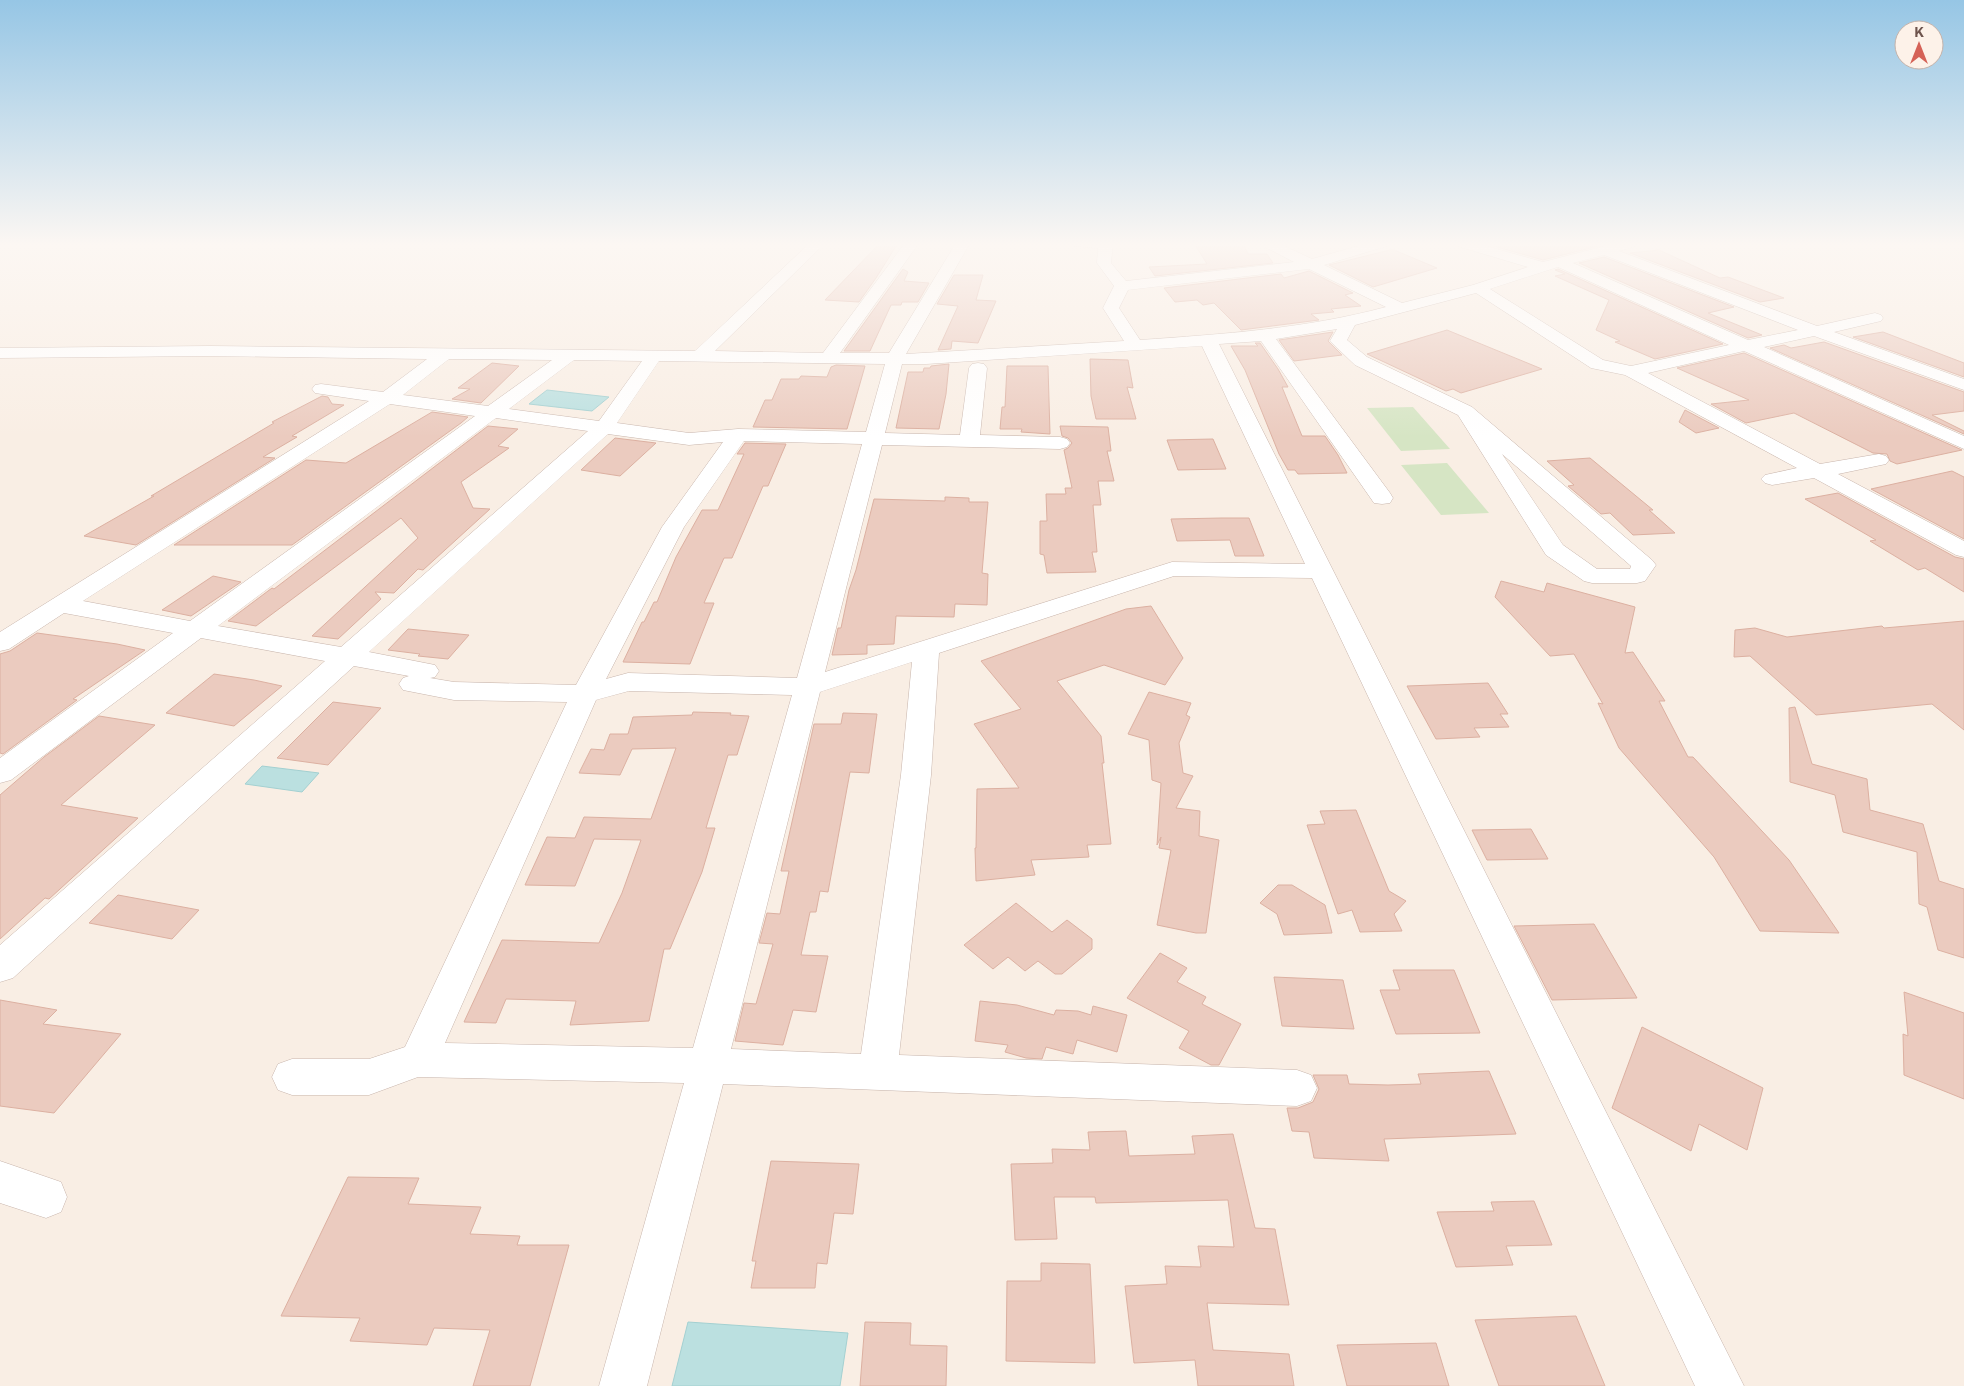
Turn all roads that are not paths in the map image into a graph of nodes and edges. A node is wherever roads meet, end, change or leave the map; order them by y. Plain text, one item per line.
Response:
1 (750, 308) edge
2 (864, 308) edge
3 (924, 308) edge
4 (1111, 308) edge
5 (1399, 308) edge
6 (1509, 308) edge
7 (1663, 308) edge
8 (1755, 308) edge
9 (1875, 318) dead end
10 (1349, 322) junction
11 (1816, 331) junction
12 (1265, 335) junction
13 (1208, 340) junction
14 (1136, 345) junction
15 (1748, 347) junction
16 (0, 353) edge
17 (444, 354) junction
18 (570, 355) junction
19 (654, 356) junction
20 (700, 356) junction
21 (828, 358) junction
22 (895, 358) junction
23 (978, 368) dead end
24 (1631, 371) junction
25 (1964, 385) edge
26 (321, 389) dead end
27 (387, 398) junction
28 (1465, 411) junction
29 (493, 412) junction
30 (605, 426) junction
31 (738, 435) junction
32 (874, 439) junction
33 (969, 441) junction
34 (1060, 443) dead end
35 (1964, 443) edge
36 (1879, 460) dead end
37 (1820, 472) junction
38 (1772, 480) dead end
39 (1382, 498) dead end
40 (1964, 550) edge
41 (1321, 571) junction
42 (61, 605) junction
43 (196, 629) junction
44 (0, 644) edge
45 (926, 649) junction
46 (347, 657) junction
47 (808, 687) junction
48 (585, 694) junction
49 (0, 773) edge
50 (0, 967) edge
51 (418, 1060) junction
52 (708, 1066) junction
53 (878, 1073) junction
54 (292, 1077) dead end
55 (1297, 1088) dead end
56 (0, 1182) edge
57 (46, 1197) dead end
58 (624, 1386) edge
59 (1720, 1386) edge

1 - 20 street
2 - 21 street
3 - 22 street
4 - 14 street
5 - 10 street
6 - 24 street
7 - 15 street
8 - 11 street
9 - 11 street
10 - 12 street
10 - 28 street
11 - 15 street
11 - 25 street
12 - 13 street
12 - 39 street
13 - 14 street
13 - 41 street
14 - 22 street
15 - 24 street
15 - 35 street
16 - 17 street
17 - 18 street
17 - 27 street
18 - 19 street
18 - 29 street
19 - 20 street
19 - 30 street
20 - 21 street
21 - 22 street
22 - 32 street
23 - 33 street
24 - 37 street
26 - 27 street
27 - 29 street
27 - 42 street
28 - 28 street
29 - 30 street
29 - 43 street
30 - 31 street
30 - 46 street
31 - 32 street
31 - 48 street
32 - 33 street
32 - 47 street
33 - 34 street
36 - 37 street
37 - 38 street
37 - 40 street
41 - 45 street
41 - 59 street
42 - 43 street
42 - 44 street
43 - 46 street
43 - 49 street
45 - 47 street
45 - 53 street
46 - 48 street
46 - 50 street
47 - 48 street
47 - 52 street
48 - 51 street
51 - 52 street
51 - 54 street
52 - 53 street
52 - 58 street
53 - 55 street
56 - 57 street

